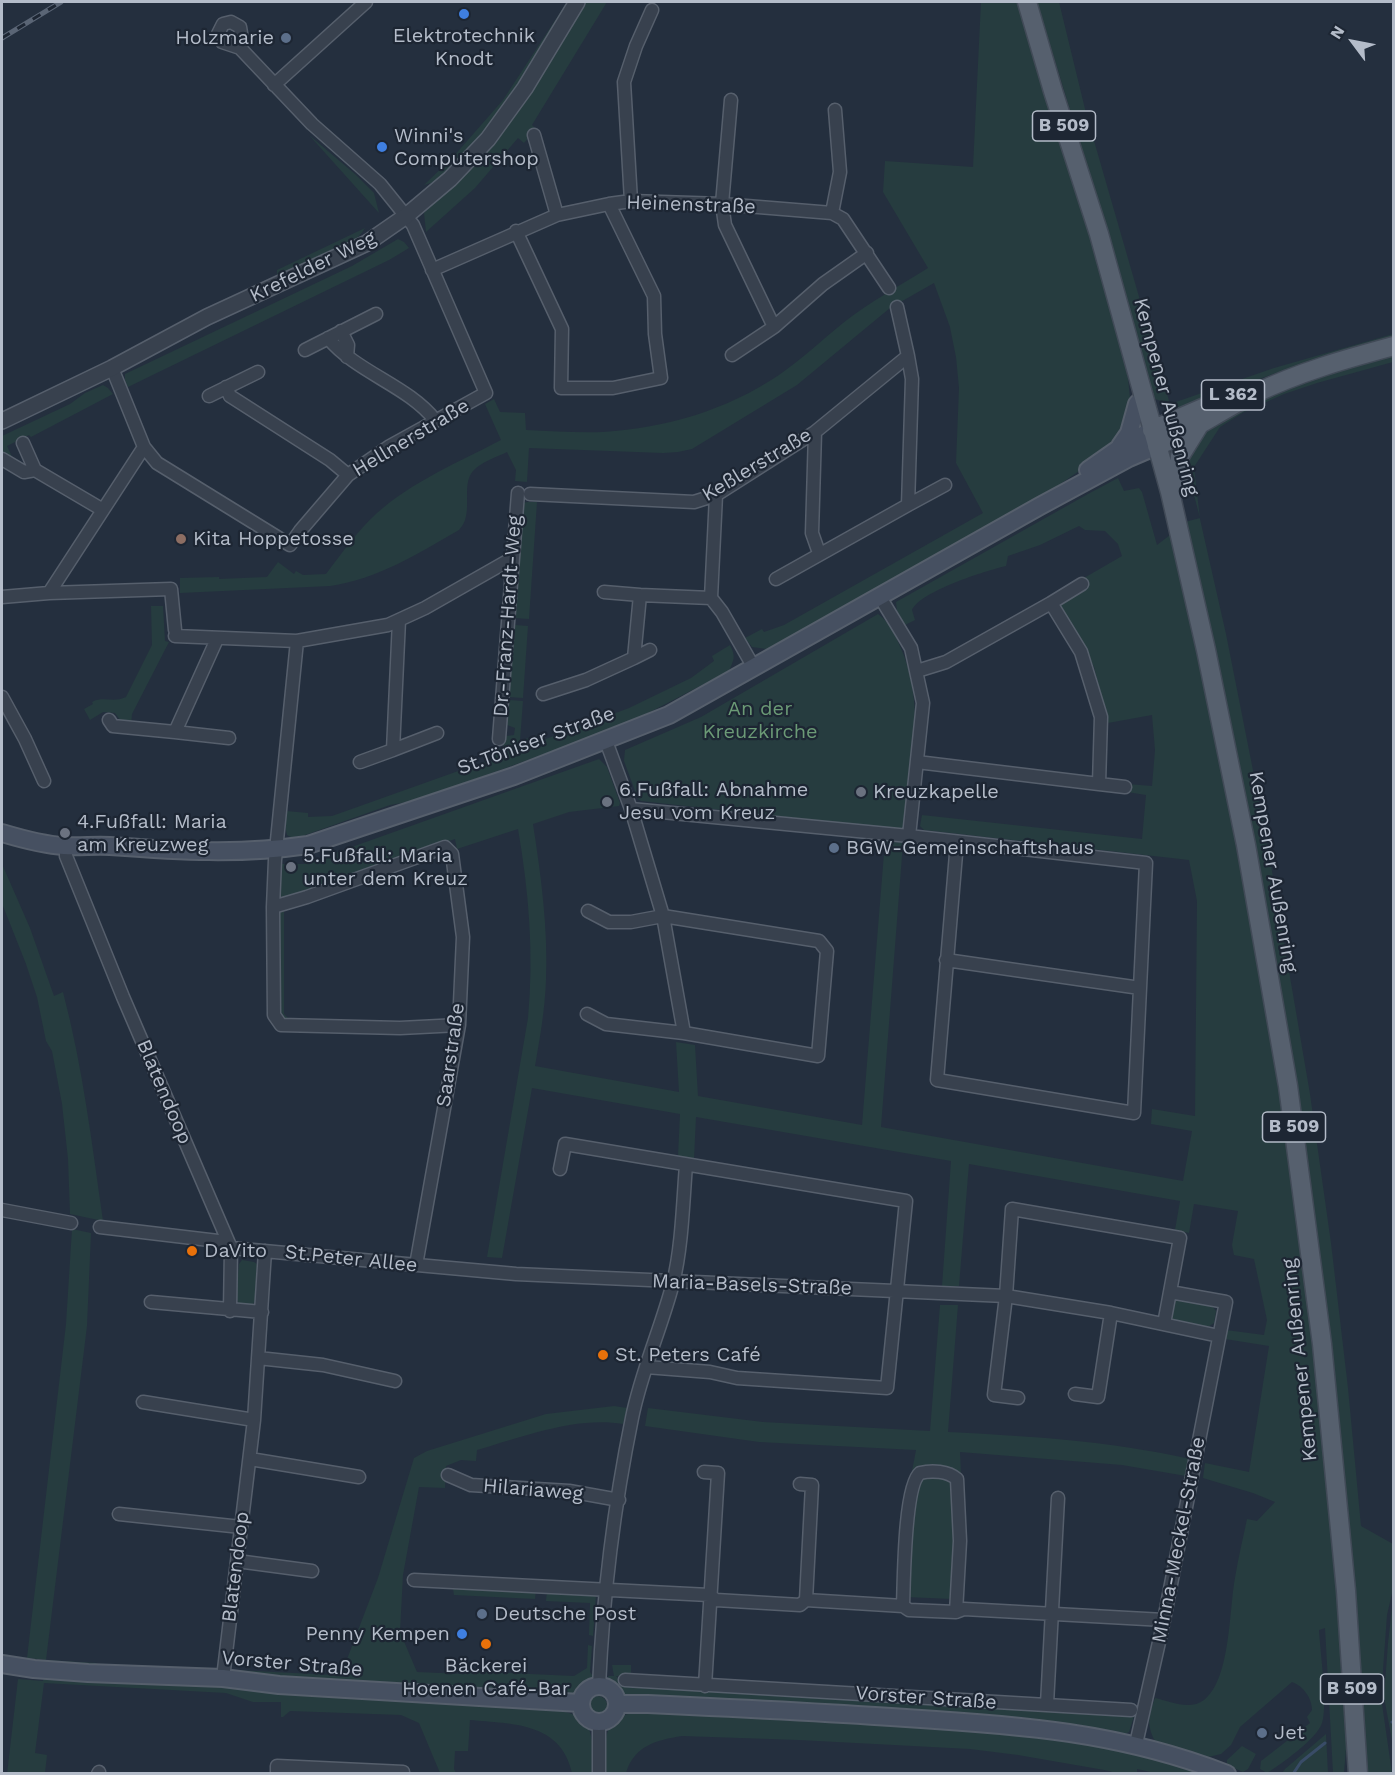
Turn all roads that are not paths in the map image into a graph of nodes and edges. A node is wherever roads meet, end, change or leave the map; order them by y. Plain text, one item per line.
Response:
1 (366, 2) edge
2 (577, 2) edge
3 (1027, 2) edge
4 (652, 10) dead end
5 (240, 48) dead end
6 (274, 85) junction
7 (731, 100) dead end
8 (835, 110) dead end
9 (534, 135) dead end
10 (630, 201) junction
11 (609, 204) junction
12 (722, 204) junction
13 (832, 213) junction
14 (557, 214) junction
15 (406, 216) junction
16 (516, 231) junction
17 (867, 253) junction
18 (432, 270) junction
19 (889, 288) dead end
20 (897, 307) dead end
21 (376, 314) dead end
22 (774, 327) junction
23 (341, 331) junction
24 (328, 338) junction
25 (1394, 346) edge
26 (304, 350) dead end
27 (732, 355) dead end
28 (908, 356) junction
29 (347, 357) junction
30 (1316, 367) junction
31 (112, 368) junction
32 (258, 372) dead end
33 (232, 385) junction
34 (209, 396) dead end
35 (1144, 397) junction
36 (435, 420) junction
37 (2, 422) edge
38 (1198, 426) junction
39 (815, 432) junction
40 (1154, 438) junction
41 (23, 443) dead end
42 (144, 447) junction
43 (1118, 449) junction
44 (2, 459) edge
45 (34, 470) junction
46 (348, 476) junction
47 (945, 484) dead end
48 (1170, 492) junction
49 (524, 494) joint
50 (716, 495) junction
51 (908, 504) junction
52 (1040, 506) junction
53 (103, 510) junction
54 (819, 553) junction
55 (511, 559) junction
56 (776, 579) dead end
57 (1082, 584) dead end
58 (604, 592) dead end
59 (49, 593) junction
60 (639, 595) junction
61 (2, 597) edge
62 (880, 597) junction
63 (711, 598) junction
64 (1051, 603) junction
65 (399, 620) junction
66 (217, 639) junction
67 (297, 641) junction
68 (650, 650) dead end
69 (634, 658) junction
70 (753, 666) junction
71 (916, 671) junction
72 (543, 694) dead end
73 (2, 697) edge
74 (109, 720) dead end
75 (175, 732) junction
76 (437, 733) dead end
77 (229, 738) dead end
78 (499, 739) dead end
79 (606, 741) junction
80 (393, 750) junction
81 (360, 762) dead end
82 (917, 762) junction
83 (44, 782) dead end
84 (1099, 784) junction
85 (1125, 787) dead end
86 (631, 809) junction
87 (2, 833) edge
88 (909, 836) junction
89 (957, 842) junction
90 (66, 846) junction
91 (278, 849) junction
92 (273, 907) junction
93 (588, 911) dead end
94 (663, 916) junction
95 (946, 960) junction
96 (1140, 988) junction
97 (587, 1014) dead end
98 (459, 1025) junction
99 (684, 1033) junction
100 (686, 1165) junction
101 (560, 1169) dead end
102 (2, 1210) edge
103 (71, 1223) dead end
104 (100, 1227) dead end
105 (231, 1248) junction
106 (265, 1251) junction
107 (416, 1265) junction
108 (497, 1272) joint
109 (673, 1282) junction
110 (896, 1290) junction
111 (1170, 1292) junction
112 (1006, 1296) junction
113 (151, 1302) dead end
114 (230, 1311) junction
115 (262, 1312) junction
116 (1111, 1313) junction
117 (1164, 1324) junction
118 (1219, 1336) junction
119 (258, 1358) junction
120 (646, 1366) junction
121 (395, 1381) dead end
122 (1075, 1394) dead end
123 (1018, 1398) dead end
124 (142, 1402) dead end
125 (254, 1420) junction
126 (250, 1460) junction
127 (704, 1472) dead end
128 (448, 1475) dead end
129 (359, 1477) dead end
130 (800, 1484) dead end
131 (1058, 1498) dead end
132 (619, 1500) junction
133 (119, 1514) dead end
134 (241, 1527) junction
135 (237, 1561) junction
136 (312, 1570) dead end
137 (414, 1580) dead end
138 (605, 1590) junction
139 (709, 1595) junction
140 (806, 1600) junction
141 (903, 1606) junction
142 (956, 1612) junction
143 (1052, 1614) junction
144 (1164, 1620) junction
145 (2, 1664) edge
146 (223, 1678) junction
147 (625, 1680) dead end
148 (599, 1686) junction
149 (705, 1686) junction
150 (580, 1703) junction
151 (617, 1704) junction
152 (1047, 1704) junction
153 (1131, 1710) dead end
154 (599, 1722) junction
155 (1136, 1744) junction
156 (1356, 1770) edge
157 (277, 1773) edge
158 (403, 1773) edge
159 (599, 1773) edge
160 (1227, 1773) edge

1 - 6 street
2 - 15 street, Krefelder Weg
3 - 35 main road, Kempener Außenring / B 509
4 - 10 street
5 - 6 street, Hellnerstraße
6 - 15 street, Hellnerstraße
7 - 12 street
8 - 13 street
9 - 14 street
10 - 11 street, Heinenstraße
10 - 12 street, Heinenstraße
11 - 14 street, Heinenstraße
11 - 16 street
12 - 13 street, Heinenstraße
12 - 22 street
13 - 17 street
14 - 16 street, Heinenstraße
15 - 18 street, Hellnerstraße
15 - 31 street, Krefelder Weg
16 - 18 street, Heinenstraße
17 - 19 street
17 - 22 street
18 - 36 street, Hellnerstraße
20 - 28 street
21 - 23 street
22 - 27 street
23 - 24 street
23 - 29 street
24 - 26 street
24 - 29 street
25 - 30 main road, St.Töniser Straße / L 362
28 - 39 street, Keßlerstraße
28 - 51 street
29 - 36 street
30 - 38 main road, St.Töniser Straße / L 362
30 - 40 main road, St.Töniser Straße / L 362
31 - 37 street, Krefelder Weg
31 - 42 street, Hellnerstraße
32 - 33 street
33 - 34 street
33 - 46 street
35 - 40 main road, Kempener Außenring / B 509
35 - 43 main road
36 - 46 street, Hellnerstraße
38 - 40 main road, St.Töniser Straße / L 362
38 - 48 main road
39 - 50 street, Keßlerstraße
39 - 54 street
40 - 43 main road, St.Töniser Straße
40 - 48 main road, Kempener Außenring / B 509
40 - 52 main road, St.Töniser Straße
41 - 45 street
42 - 46 street, Hellnerstraße
42 - 53 street
43 - 52 main road, St.Töniser Straße
44 - 45 street
45 - 53 street
47 - 51 street
48 - 156 main road, Kempener Außenring / B 509
49 - 50 street, Keßlerstraße
49 - 55 street, Dr.-Franz-Hardt-Weg
50 - 63 street
51 - 54 street
52 - 62 main road, St.Töniser Straße
53 - 59 street
54 - 56 street
55 - 65 street
55 - 78 street, Dr.-Franz-Hardt-Weg
57 - 64 street
58 - 60 street
59 - 61 street
59 - 66 street
60 - 63 street
60 - 69 street
62 - 70 main road, St.Töniser Straße
62 - 71 street
63 - 70 street
64 - 71 street
64 - 84 street
65 - 67 street
65 - 80 street
66 - 67 street
66 - 75 street
67 - 91 street
68 - 69 street
69 - 72 street
70 - 79 main road, St.Töniser Straße
71 - 82 street
73 - 83 street
74 - 75 street
75 - 77 street
76 - 80 street
79 - 86 street
79 - 91 main road, St.Töniser Straße
80 - 81 street
82 - 84 street
82 - 88 street
84 - 85 street
86 - 88 street
86 - 94 street
87 - 90 main road, St.Töniser Straße
88 - 89 street
89 - 95 street
89 - 96 street
90 - 91 main road, St.Töniser Straße
90 - 105 street, Blatendoop
91 - 92 street
92 - 98 street
92 - 98 street, Saarstraße
93 - 94 street
94 - 99 street
94 - 99 street
95 - 96 street
95 - 96 street
97 - 99 street
98 - 107 street, Saarstraße
100 - 101 street
100 - 109 street
100 - 110 street
102 - 103 street
104 - 105 street, St.Peter Allee
105 - 106 street, St.Peter Allee
105 - 114 street, Blatendoop
106 - 107 street, St.Peter Allee
106 - 115 street, Blatendoop
107 - 108 street, St.Peter Allee
108 - 109 street, Maria-Basels-Straße
109 - 110 street, Maria-Basels-Straße
109 - 120 street
110 - 112 street, Maria-Basels-Straße
110 - 120 street
111 - 112 street
111 - 117 street
111 - 118 street
112 - 116 street, Maria-Basels-Straße
112 - 123 street
113 - 114 street
114 - 115 street
115 - 119 street, Blatendoop
116 - 117 street, Maria-Basels-Straße
116 - 122 street
117 - 118 street, Maria-Basels-Straße
118 - 144 street, Minna-Meckel-Straße
119 - 121 street
119 - 125 street, Blatendoop
120 - 132 street
124 - 125 street
125 - 126 street, Blatendoop
126 - 129 street
126 - 134 street, Blatendoop
127 - 139 street
128 - 132 street, Hilariaweg
130 - 140 street
131 - 143 street
132 - 138 street
133 - 134 street
134 - 135 street, Blatendoop
135 - 136 street
135 - 146 street, Blatendoop
137 - 138 street
138 - 139 street
138 - 148 street
139 - 140 street
139 - 149 street
140 - 141 street
141 - 142 street
141 - 142 street
142 - 143 street
143 - 144 street
143 - 152 street
144 - 155 street, Minna-Meckel-Straße
145 - 146 main road, Vorster Straße
146 - 150 main road, Vorster Straße
147 - 149 street
148 - 150 main road
148 - 151 main road
149 - 152 street
150 - 154 main road
151 - 154 main road
151 - 155 main road, Vorster Straße
152 - 153 street
154 - 159 street
155 - 160 main road, Vorster Straße
157 - 158 street

